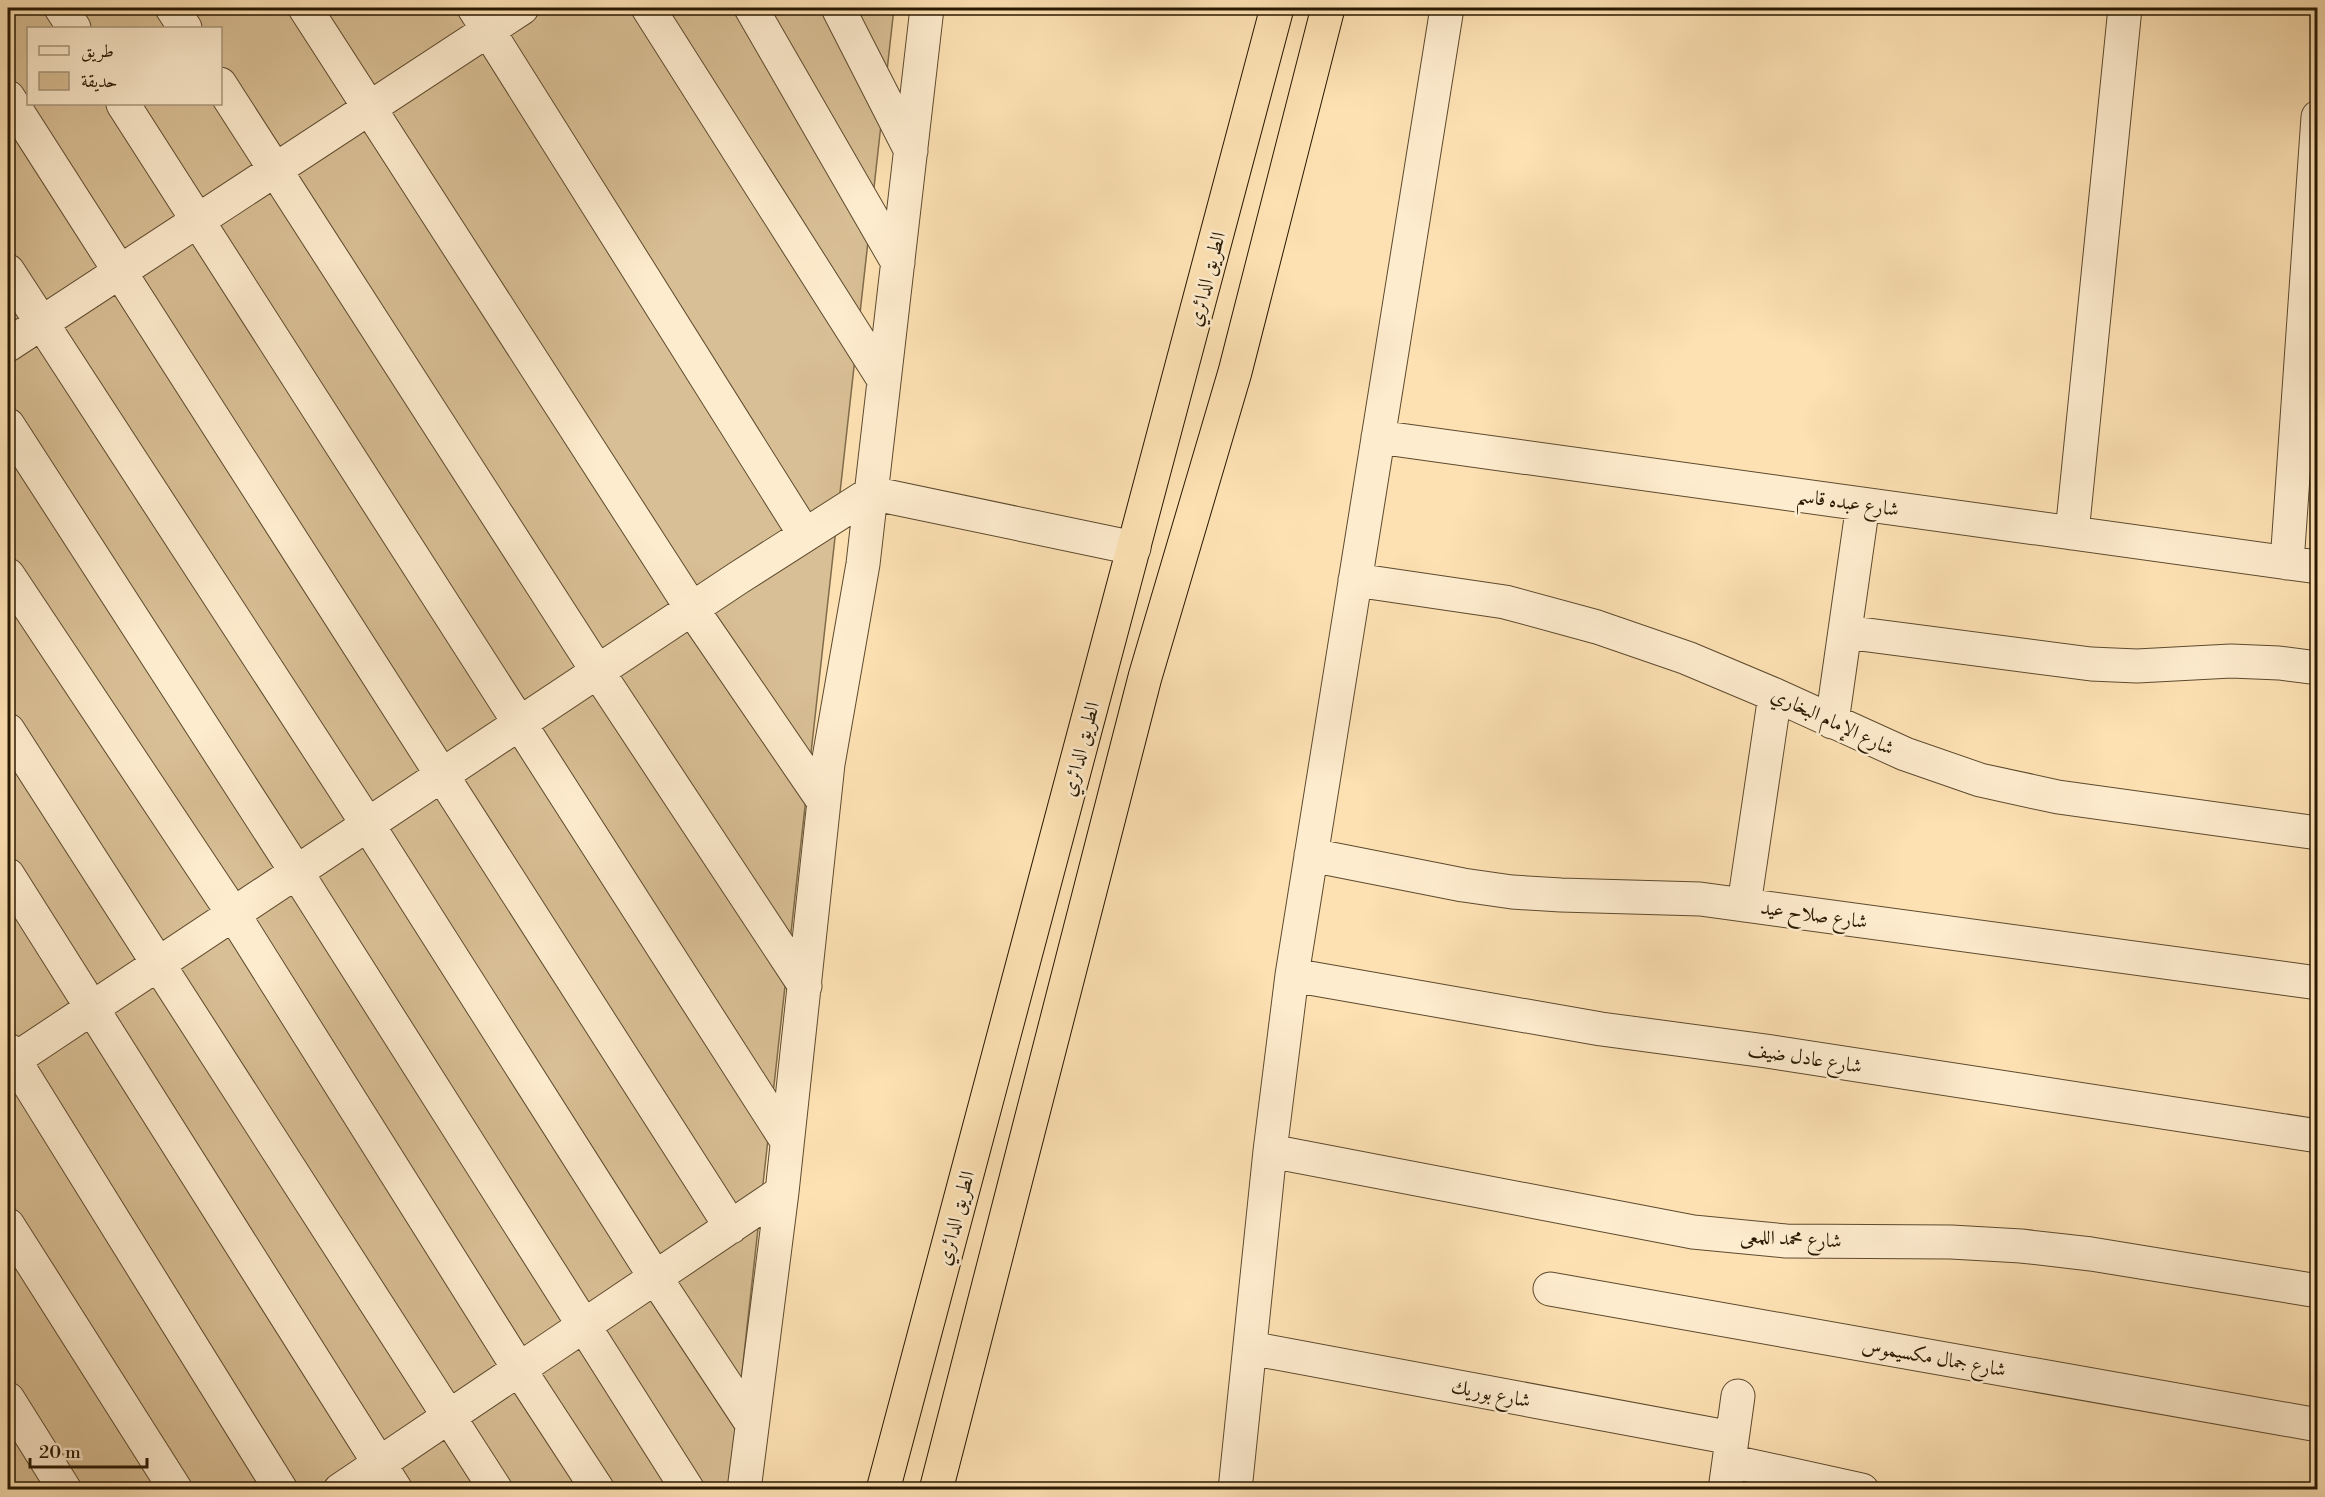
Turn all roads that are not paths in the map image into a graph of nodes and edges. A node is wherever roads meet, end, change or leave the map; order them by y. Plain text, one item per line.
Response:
1 (61, 8) edge
2 (172, 8) edge
3 (305, 8) edge
4 (522, 8) edge
5 (648, 8) edge
6 (751, 8) edge
7 (838, 8) edge
8 (927, 8) edge
9 (1277, 8) edge
10 (1328, 8) edge
11 (1447, 8) edge
12 (2125, 8) edge
13 (481, 18) edge
14 (73, 27) edge
15 (184, 27) edge
16 (222, 87) edge
17 (8, 97) edge
18 (124, 105) edge
19 (368, 108) junction
20 (2318, 117) edge
21 (910, 151) junction
22 (275, 169) junction
23 (198, 220) junction
24 (898, 263) junction
25 (8, 271) edge
26 (118, 272) junction
27 (41, 323) junction
28 (8, 345) edge
29 (884, 380) junction
30 (8, 425) edge
31 (1378, 437) junction
32 (871, 493) junction
33 (1863, 504) junction
34 (2072, 533) junction
35 (805, 535) junction
36 (1134, 548) junction
37 (2302, 565) edge
38 (8, 575) edge
39 (1356, 580) junction
40 (692, 609) junction
41 (1845, 632) junction
42 (2318, 668) edge
43 (598, 672) junction
44 (1775, 695) junction
45 (1832, 722) junction
46 (521, 723) junction
47 (8, 730) edge
48 (441, 776) junction
49 (824, 802) junction
50 (368, 825) junction
51 (2318, 832) edge
52 (1311, 855) junction
53 (297, 873) junction
54 (8, 875) edge
55 (1744, 904) junction
56 (234, 915) junction
57 (159, 964) junction
58 (1292, 975) junction
59 (2318, 983) edge
60 (805, 986) junction
61 (92, 1008) junction
62 (10, 1058) edge
63 (2318, 1136) edge
64 (787, 1141) junction
65 (1270, 1151) junction
66 (782, 1192) junction
67 (8, 1225) edge
68 (731, 1227) junction
69 (655, 1277) junction
70 (1550, 1289) dead end
71 (2318, 1291) edge
72 (585, 1325) junction
73 (1250, 1348) junction
74 (519, 1369) junction
75 (1738, 1396) dead end
76 (8, 1399) edge
77 (449, 1416) junction
78 (752, 1424) junction
79 (2318, 1425) edge
80 (1729, 1463) edge
81 (387, 1476) edge
82 (65, 1490) edge
83 (176, 1490) edge
84 (281, 1490) edge
85 (340, 1490) edge
86 (496, 1490) edge
87 (598, 1490) edge
88 (688, 1490) edge
89 (744, 1490) edge
90 (883, 1490) edge
91 (936, 1490) edge
92 (1235, 1490) edge
93 (1862, 1490) edge

1 - 14 street
2 - 15 street
3 - 19 street
4 - 13 street
5 - 29 street
6 - 24 street
7 - 21 street
8 - 21 street
9 - 36 highway, الطريق الدائري
10 - 91 highway
11 - 31 street
12 - 34 street
13 - 19 street
13 - 35 street
16 - 22 street
17 - 26 street
18 - 23 street
19 - 22 street
19 - 40 street
20 - 37 street
21 - 24 street
22 - 23 street
22 - 43 street
23 - 26 street
23 - 46 street
24 - 29 street
25 - 27 street
26 - 27 street
26 - 48 street
27 - 28 street
27 - 50 street
29 - 32 street
30 - 53 street
31 - 33 street, شارع عبده قاسم
31 - 39 street
32 - 35 street
32 - 36 street
32 - 49 street
33 - 34 street, شارع عبده قاسم
33 - 41 street
34 - 37 street, شارع عبده قاسم
35 - 40 street
36 - 90 highway, الطريق الدائري
38 - 56 street
39 - 44 street, شارع الإمام البخاري
39 - 52 street
40 - 43 street
40 - 49 street
41 - 42 street
41 - 45 street
43 - 46 street
43 - 60 street
44 - 45 street, شارع الإمام البخاري
44 - 55 street
45 - 51 street, شارع الإمام البخاري
46 - 48 street
46 - 64 street
47 - 57 street
48 - 50 street
48 - 68 street
49 - 60 street
50 - 53 street
50 - 69 street
52 - 55 street, شارع صلاح عيد
52 - 58 street
53 - 56 street
53 - 72 street
54 - 61 street
55 - 59 street, شارع صلاح عيد
56 - 57 street
56 - 74 street
57 - 61 street
57 - 77 street
58 - 63 street, شارع عادل ضيف
58 - 65 street
60 - 64 street
61 - 62 street
61 - 81 street
62 - 84 street
64 - 66 street
65 - 71 street, شارع محمد اللمعى
65 - 73 street
66 - 68 street
66 - 78 street
67 - 83 street
68 - 69 street
69 - 72 street
69 - 78 street
70 - 79 street, شارع جمال مكسيموس
72 - 74 street
72 - 88 street
73 - 80 street, شارع بوريك
73 - 92 street
74 - 77 street
74 - 87 street
75 - 80 street
76 - 82 street
77 - 81 street
77 - 86 street
78 - 89 street
80 - 93 street, شارع بوريك
81 - 85 street

